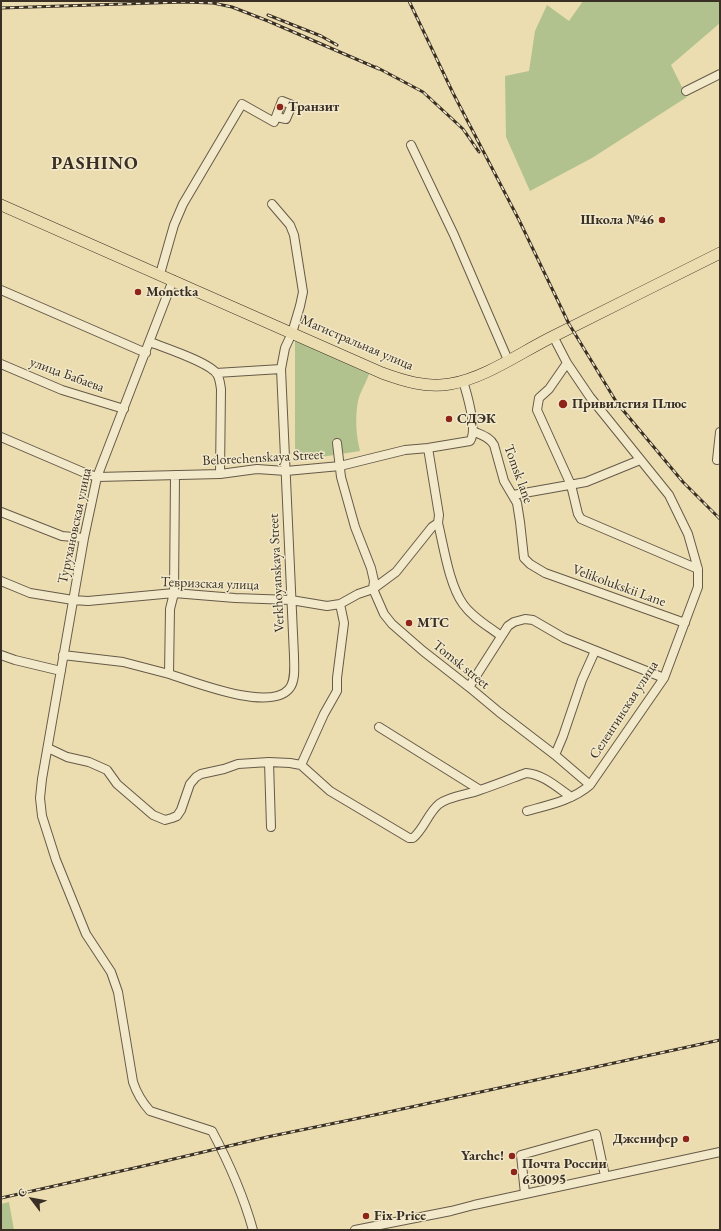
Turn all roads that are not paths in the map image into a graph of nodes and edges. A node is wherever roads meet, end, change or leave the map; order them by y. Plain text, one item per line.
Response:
1 (720, 74) edge
2 (686, 91) dead end
3 (276, 117) dead end
4 (411, 145) dead end
5 (272, 204) dead end
6 (1, 205) edge
7 (720, 253) edge
8 (160, 274) junction
9 (173, 280) junction
10 (1, 290) edge
11 (292, 333) junction
12 (554, 336) junction
13 (150, 342) junction
14 (146, 353) junction
15 (508, 360) junction
16 (567, 362) junction
17 (1, 364) edge
18 (280, 369) junction
19 (216, 373) junction
20 (463, 381) junction
21 (124, 409) junction
22 (473, 432) junction
23 (720, 432) edge
24 (1, 437) edge
25 (336, 443) dead end
26 (428, 448) junction
27 (640, 460) junction
28 (716, 460) dead end
29 (340, 466) junction
30 (286, 471) junction
31 (220, 474) junction
32 (175, 475) junction
33 (97, 477) junction
34 (571, 485) junction
35 (513, 495) junction
36 (1, 512) edge
37 (438, 524) junction
38 (84, 538) junction
39 (698, 569) junction
40 (545, 573) joint
41 (1, 581) edge
42 (373, 589) junction
43 (174, 594) junction
44 (73, 600) junction
45 (290, 600) junction
46 (340, 604) junction
47 (685, 623) junction
48 (500, 636) junction
49 (594, 651) junction
50 (1, 654) edge
51 (63, 655) junction
52 (61, 671) junction
53 (169, 674) junction
54 (664, 678) junction
55 (469, 687) junction
56 (379, 727) dead end
57 (48, 748) junction
58 (555, 755) junction
59 (269, 762) junction
60 (301, 765) junction
61 (590, 785) junction
62 (480, 790) junction
63 (571, 797) junction
64 (527, 811) dead end
65 (271, 826) dead end
66 (720, 1152) edge
67 (605, 1176) junction
68 (525, 1194) junction
69 (253, 1230) edge
70 (355, 1230) edge

1 - 2 street
3 - 8 street
4 - 15 street
5 - 11 street
6 - 8 main road, Магистральная улица
7 - 12 main road, Магистральная улица
8 - 9 main road, Магистральная улица
9 - 11 main road, Магистральная улица
9 - 13 street, Турухановская улица
10 - 14 street
11 - 18 street, Verkhoyanskaya Street
11 - 20 main road, Магистральная улица
12 - 15 main road, Магистральная улица
12 - 16 street, Селенгинская улица
13 - 14 street, Турухановская улица
13 - 19 street
14 - 21 street, Турухановская улица
15 - 20 main road, Магистральная улица
16 - 27 street, Селенгинская улица
16 - 34 street
17 - 21 street, улица Бабаева
18 - 19 street
18 - 30 street, Verkhoyanskaya Street
19 - 31 street
20 - 22 street
21 - 33 street, Турухановская улица
22 - 26 street, Belorechenskaya Street
22 - 35 street, Tomsk lane
23 - 28 street
24 - 33 street, Belorechenskaya Street
25 - 29 street, Tomsk street
26 - 29 street, Belorechenskaya Street
26 - 37 street
27 - 34 street
27 - 39 street, Селенгинская улица
29 - 30 street, Belorechenskaya Street
29 - 42 street, Tomsk street
30 - 31 street, Belorechenskaya Street
30 - 45 street, Verkhoyanskaya Street
31 - 32 street, Belorechenskaya Street
32 - 33 street, Belorechenskaya Street
32 - 43 street
33 - 38 street, Турухановская улица
34 - 35 street
34 - 39 street
35 - 40 street, Tomsk lane
36 - 38 street
37 - 42 street, Тевризская улица
37 - 48 street
38 - 44 street, Турухановская улица
39 - 47 street, Селенгинская улица
40 - 47 street, Velikolukskii Lane
41 - 44 street, Тевризская улица
42 - 46 street, Тевризская улица
42 - 55 street, Tomsk street
43 - 44 street, Тевризская улица
43 - 45 street, Тевризская улица
43 - 53 street
44 - 51 street, Турухановская улица
45 - 46 street, Тевризская улица
45 - 53 street, Verkhoyanskaya Street
46 - 60 street
47 - 54 street, Селенгинская улица
48 - 49 street
48 - 55 street
49 - 54 street
49 - 58 street
50 - 52 street
51 - 52 street, Турухановская улица
51 - 53 street, Verkhoyanskaya Street
52 - 57 street, Турухановская улица
54 - 61 street, Селенгинская улица
55 - 58 street, Tomsk street
56 - 62 street
57 - 59 street
57 - 69 street, Турухановская улица
58 - 61 street, Tomsk street
59 - 60 street
59 - 65 street
60 - 62 street
61 - 63 street
62 - 63 street
63 - 64 street
66 - 67 street
67 - 68 street
67 - 68 street
68 - 70 street

